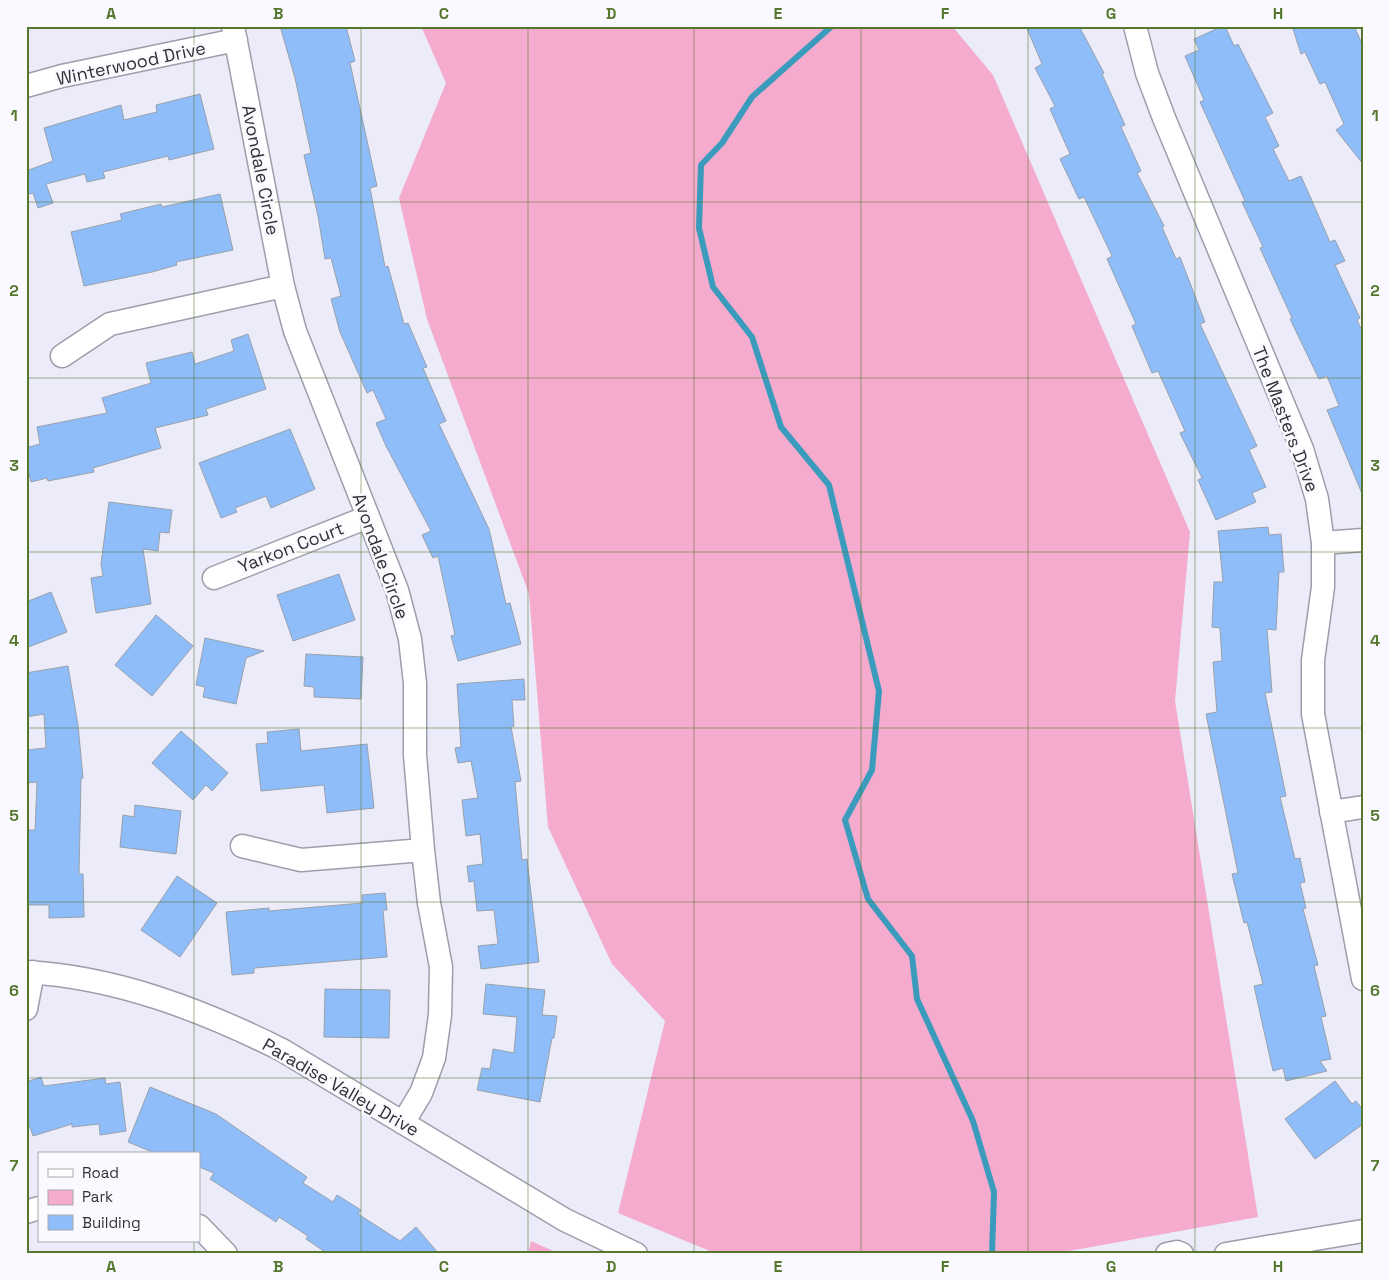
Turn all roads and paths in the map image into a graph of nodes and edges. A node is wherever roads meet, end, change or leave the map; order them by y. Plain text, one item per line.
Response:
1 (1135, 26) edge
2 (235, 33) edge
3 (26, 86) edge
4 (283, 286) junction
5 (62, 356) dead end
6 (368, 517) junction
7 (1363, 540) edge
8 (1323, 543) junction
9 (214, 578) dead end
10 (1363, 808) edge
11 (1331, 812) junction
12 (242, 846) dead end
13 (423, 850) junction
14 (30, 972) edge
15 (1363, 979) edge
16 (26, 1009) edge
17 (403, 1123) junction
18 (38, 1208) edge
19 (26, 1212) edge
20 (200, 1227) edge
21 (1363, 1231) edge
22 (1235, 1253) edge
23 (226, 1254) edge
24 (636, 1254) edge
25 (1167, 1254) edge
26 (1182, 1254) edge

1 - 8 street, The Masters Drive
2 - 3 street, Winterwood Drive
2 - 4 street, Avondale Circle
4 - 5 street
4 - 6 street, Avondale Circle
6 - 9 street, Yarkon Court
6 - 13 street, Avondale Circle
7 - 8 street
8 - 11 street, The Masters Drive
10 - 11 street
11 - 15 street, The Masters Drive
12 - 13 street
13 - 17 street, Avondale Circle
14 - 16 street
14 - 17 street, Paradise Valley Drive
17 - 24 street, Paradise Valley Drive
18 - 19 street
20 - 23 street
21 - 22 street
25 - 26 street

